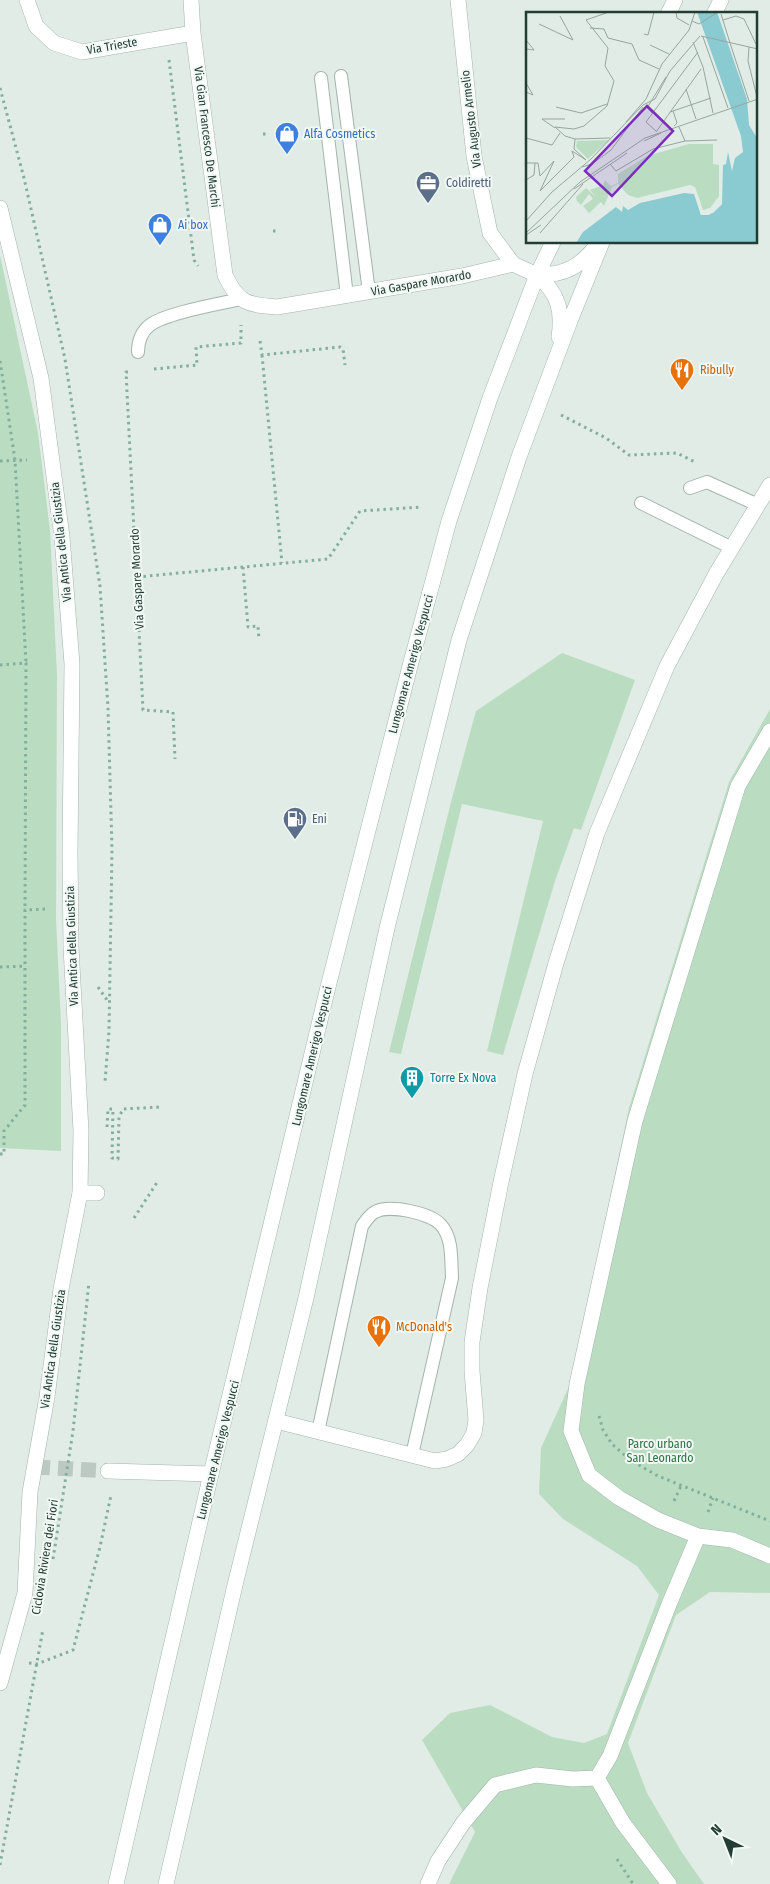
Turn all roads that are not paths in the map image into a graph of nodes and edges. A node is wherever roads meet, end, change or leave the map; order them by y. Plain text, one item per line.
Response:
1 (27, 0) edge
2 (191, 0) edge
3 (458, 0) edge
4 (675, 0) edge
5 (721, 0) edge
6 (669, 12) edge
7 (715, 12) edge
8 (193, 33) junction
9 (341, 76) dead end
10 (320, 78) dead end
11 (0, 208) edge
12 (552, 244) edge
13 (598, 244) edge
14 (599, 244) edge
15 (513, 264) junction
16 (537, 275) junction
17 (369, 292) junction
18 (347, 296) junction
19 (241, 299) junction
20 (138, 352) dead end
21 (556, 356) junction
22 (770, 485) edge
23 (690, 488) dead end
24 (641, 503) dead end
25 (758, 505) junction
26 (732, 548) junction
27 (770, 731) edge
28 (80, 1193) junction
29 (97, 1193) dead end
30 (276, 1421) junction
31 (318, 1432) junction
32 (412, 1455) junction
33 (112, 1471) tunnel mouth
34 (212, 1474) junction
35 (698, 1536) junction
36 (770, 1556) edge
37 (0, 1683) edge
38 (597, 1778) junction
39 (116, 1884) edge
40 (166, 1884) edge
41 (428, 1884) edge
42 (669, 1884) edge

1 - 8 street, Via Trieste
2 - 8 street, Via Gian Francesco De Marchi
3 - 15 street, Via Augusto Armelio
4 - 6 street
5 - 7 street
8 - 19 street, Via Gian Francesco De Marchi
9 - 17 lane
10 - 18 lane
11 - 28 street, Via Antica della Giustizia
12 - 16 street, Lungomare Amerigo Vespucci
13 - 16 street
14 - 21 street
15 - 16 street, Via Augusto Armelio
15 - 17 street, Via Gaspare Morardo
16 - 21 street
16 - 34 street, Lungomare Amerigo Vespucci
17 - 18 street, Via Gaspare Morardo
18 - 19 street, Via Gaspare Morardo
19 - 20 lane
21 - 30 street
22 - 25 street
23 - 25 lane
24 - 26 lane
25 - 26 street
26 - 32 street
27 - 35 street
28 - 29 street
28 - 37 street, Via Antica della Giustizia
30 - 31 street
30 - 40 street
31 - 32 street
31 - 32 lane
33 - 34 street
34 - 39 street, Lungomare Amerigo Vespucci
35 - 36 street
35 - 38 street
38 - 41 street
38 - 42 street

